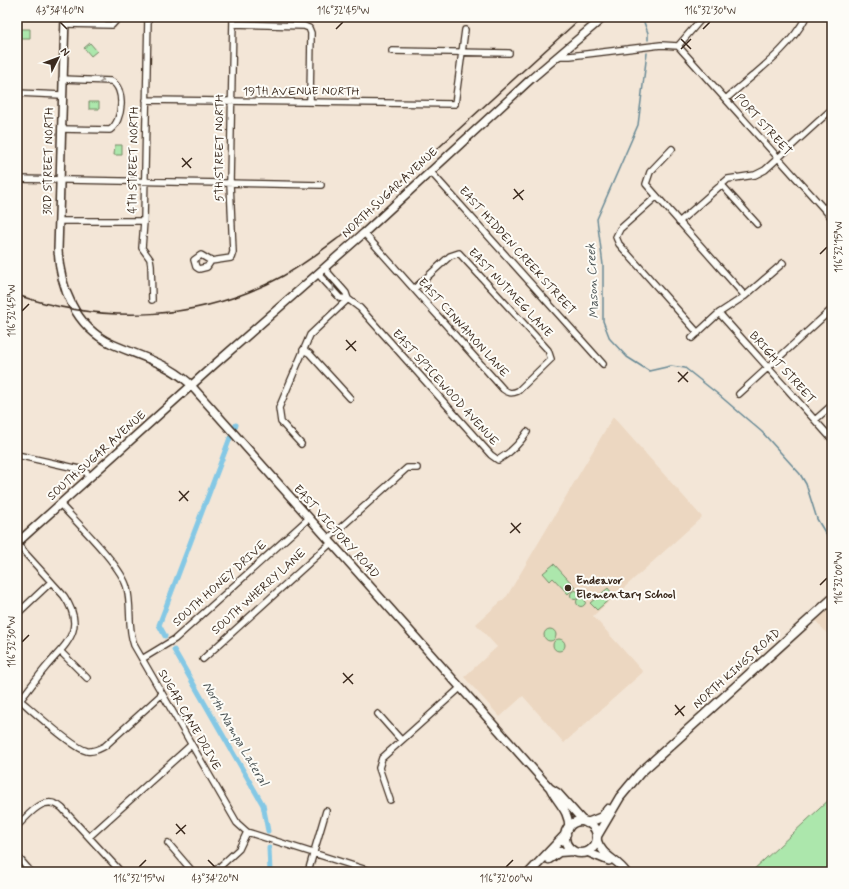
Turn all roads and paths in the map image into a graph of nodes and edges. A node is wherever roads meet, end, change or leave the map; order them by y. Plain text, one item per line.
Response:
1 (119, 17) edge
2 (148, 17) edge
3 (233, 17) edge
4 (604, 17) edge
5 (703, 17) edge
6 (806, 17) edge
7 (65, 21) edge
8 (233, 24) junction
9 (465, 30) dead end
10 (678, 46) junction
11 (392, 51) dead end
12 (462, 52) junction
13 (509, 53) dead end
14 (558, 56) junction
15 (62, 79) junction
16 (17, 94) edge
17 (62, 95) junction
18 (146, 100) junction
19 (726, 100) junction
20 (231, 102) junction
21 (310, 102) junction
22 (832, 109) edge
23 (61, 129) junction
24 (672, 149) dead end
25 (778, 158) junction
26 (430, 171) junction
27 (17, 179) edge
28 (60, 180) junction
29 (145, 180) junction
30 (230, 182) junction
31 (721, 184) junction
32 (321, 185) dead end
33 (656, 197) junction
34 (832, 202) edge
35 (824, 209) junction
36 (832, 218) edge
37 (59, 221) junction
38 (144, 221) junction
39 (678, 222) junction
40 (757, 224) dead end
41 (364, 233) junction
42 (211, 261) dead end
43 (783, 262) dead end
44 (324, 268) junction
45 (318, 274) junction
46 (414, 289) junction
47 (744, 296) junction
48 (348, 299) junction
49 (152, 300) dead end
50 (832, 309) edge
51 (719, 313) junction
52 (83, 321) joint
53 (698, 332) junction
54 (692, 338) dead end
55 (303, 350) junction
56 (551, 356) joint
57 (603, 364) dead end
58 (768, 368) junction
59 (191, 385) junction
60 (739, 394) dead end
61 (350, 398) dead end
62 (832, 405) edge
63 (815, 420) junction
64 (527, 432) dead end
65 (830, 437) dead end
66 (301, 444) dead end
67 (17, 455) edge
68 (417, 468) dead end
69 (90, 477) junction
70 (60, 504) junction
71 (309, 518) junction
72 (329, 541) junction
73 (17, 543) edge
74 (51, 582) junction
75 (832, 598) edge
76 (17, 614) edge
77 (61, 652) junction
78 (142, 659) junction
79 (203, 659) dead end
80 (87, 678) dead end
81 (460, 688) junction
82 (162, 694) junction
83 (18, 702) edge
84 (378, 714) dead end
85 (401, 740) junction
86 (191, 745) junction
87 (640, 773) junction
88 (550, 788) junction
89 (390, 800) dead end
90 (326, 811) dead end
91 (586, 822) junction
92 (17, 826) edge
93 (568, 831) junction
94 (247, 832) junction
95 (89, 837) junction
96 (597, 838) junction
97 (168, 843) dead end
98 (573, 851) junction
99 (587, 852) junction
100 (313, 853) junction
101 (17, 856) edge
102 (31, 872) edge
103 (121, 872) edge
104 (193, 872) edge
105 (214, 872) edge
106 (308, 872) edge
107 (373, 872) edge
108 (530, 872) edge
109 (535, 872) edge
110 (623, 872) edge
111 (626, 872) edge

1 - 7 street
2 - 18 street, 4TH STREET NORTH
3 - 8 street, 5TH STREET NORTH
4 - 14 street, NORTH SUGAR AVENUE
5 - 10 street
6 - 19 street
7 - 15 street, 3RD STREET NORTH
8 - 20 street, 5TH STREET NORTH
8 - 21 street
9 - 12 street
10 - 14 street
10 - 19 street, PORT STREET
11 - 12 street
12 - 13 street
12 - 21 street, 19TH AVENUE NORTH
14 - 26 street, NORTH SUGAR AVENUE
15 - 17 street, 3RD STREET NORTH
15 -> 23 street
16 - 17 street
17 - 23 street, 3RD STREET NORTH
18 - 20 street, 19TH AVENUE NORTH
18 - 29 street, 4TH STREET NORTH
19 - 25 street, PORT STREET
20 - 21 street, 19TH AVENUE NORTH
20 - 30 street, 5TH STREET NORTH
22 - 25 street
23 - 28 street, 3RD STREET NORTH
24 - 33 street
25 - 31 street
25 - 35 street, PORT STREET
26 - 41 street, NORTH SUGAR AVENUE
26 - 57 street, EAST HIDDEN CREEK STREET
27 - 28 street
28 - 29 street
28 - 37 street, 3RD STREET NORTH
29 - 30 street
29 - 38 street, 4TH STREET NORTH
30 - 32 street
30 - 42 street, 5TH STREET NORTH
31 - 39 street
31 - 40 street
33 - 39 street
33 - 53 street
34 - 35 street
35 - 36 street, PORT STREET
37 - 38 street
37 - 52 street, 3RD STREET NORTH
38 - 49 street, 4TH STREET NORTH
39 - 47 street
41 - 44 street, NORTH SUGAR AVENUE
41 - 46 street, EAST CINNAMON LANE
43 - 47 street
44 - 45 street, NORTH SUGAR AVENUE
44 - 48 street, EAST SPICEWOOD AVENUE
45 -> 48 street, EAST SPICEWOOD AVENUE
45 - 59 street, NORTH SUGAR AVENUE
46 - 56 street, EAST NUTMEG LANE
46 - 56 street, EAST CINNAMON LANE
47 - 51 street
48 - 55 street
48 - 64 street, EAST SPICEWOOD AVENUE
50 - 58 street
51 - 53 street
51 - 58 street, BRIGHT STREET
52 - 59 street, EAST VICTORY ROAD
53 - 54 street
55 - 61 street
55 - 66 street
58 - 60 street
58 - 63 street, BRIGHT STREET
59 - 69 street, SOUTH SUGAR AVENUE
59 - 71 street, EAST VICTORY ROAD
62 - 63 street
63 - 65 street, BRIGHT STREET
67 - 69 street
68 - 72 street, SOUTH WHERRY LANE
69 - 70 street, SOUTH SUGAR AVENUE
70 - 73 street, SOUTH SUGAR AVENUE
70 - 78 street, SUGAR CANE DRIVE
71 - 72 street, EAST VICTORY ROAD
71 - 78 street, SOUTH HONEY DRIVE
72 - 79 street, SOUTH WHERRY LANE
72 - 81 street, EAST VICTORY ROAD
73 - 74 street
74 - 76 street
74 - 77 street
75 - 87 main road, NORTH KINGS ROAD
77 - 80 street
77 - 83 street
78 - 82 street, SUGAR CANE DRIVE
81 - 85 street
81 - 88 street, EAST VICTORY ROAD
82 - 83 street
82 - 86 street, SUGAR CANE DRIVE
84 - 85 street
85 - 89 street
86 - 94 street, SUGAR CANE DRIVE
86 - 95 street
87 - 91 main road, NORTH KINGS ROAD
87 - 96 main road, NORTH KINGS ROAD
88 - 91 street, EAST VICTORY ROAD
88 - 93 street, EAST VICTORY ROAD
90 - 100 street
91 - 93 main road
91 - 96 main road
92 - 95 street
93 - 98 main road
93 - 108 main road
94 - 100 street, SUGAR CANE DRIVE
94 - 105 street
95 - 103 street
96 - 99 main road
96 - 111 street
97 - 104 street
98 - 99 main road
98 - 109 main road
99 - 110 street
100 - 106 street
100 - 107 street, SUGAR CANE DRIVE
101 - 102 street

